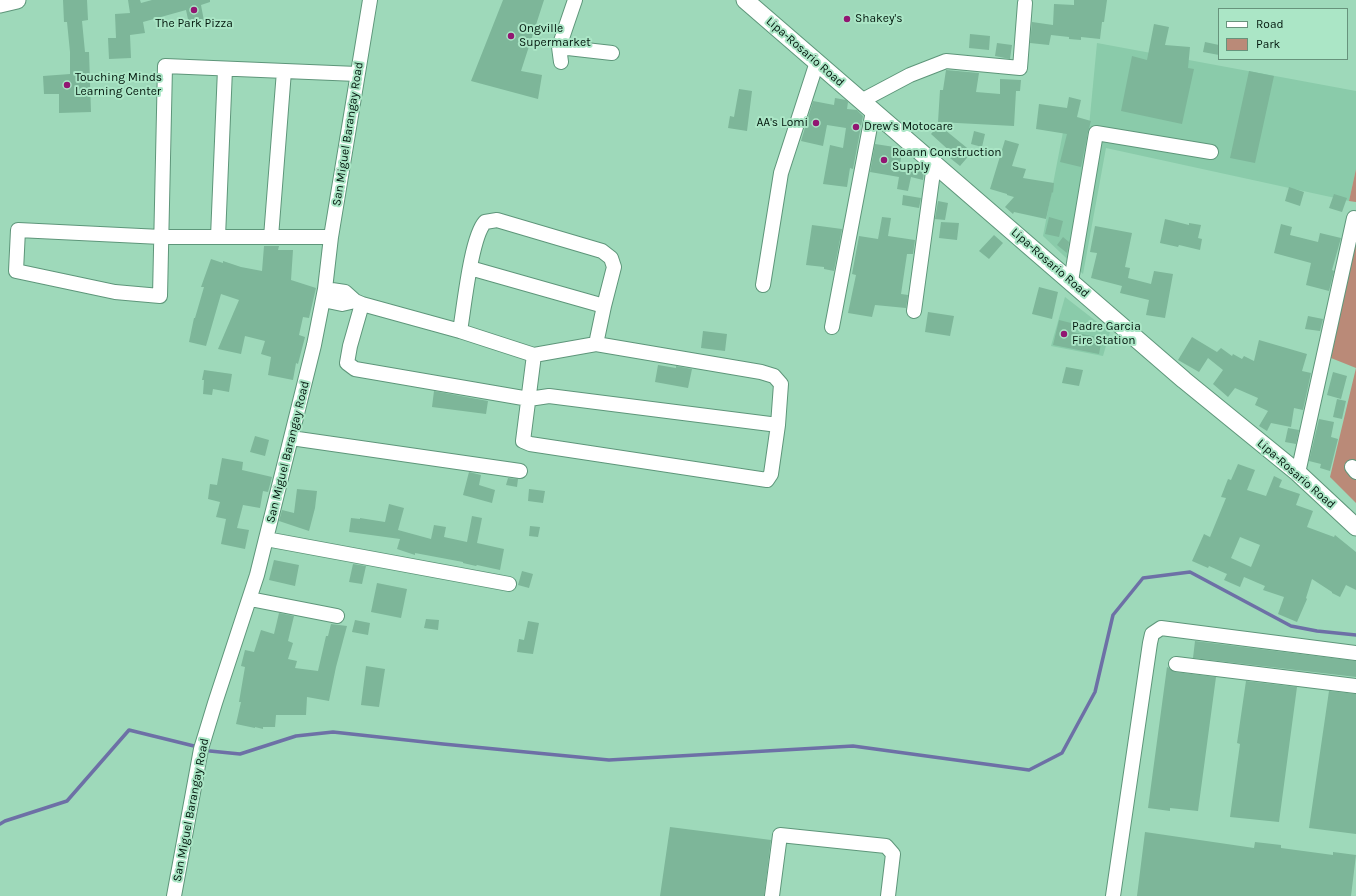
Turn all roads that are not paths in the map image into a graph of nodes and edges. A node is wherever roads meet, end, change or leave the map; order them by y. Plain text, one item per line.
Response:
1 (17, 0) edge
2 (370, 0) edge
3 (575, 0) edge
4 (750, 1) edge
5 (1026, 3) dead end
6 (0, 4) edge
7 (559, 47) junction
8 (612, 53) dead end
9 (561, 62) dead end
10 (817, 62) junction
11 (225, 69) junction
12 (284, 71) junction
13 (357, 74) junction
14 (867, 106) junction
15 (1211, 152) dead end
16 (934, 165) junction
17 (1354, 218) dead end
18 (161, 237) junction
19 (218, 237) junction
20 (271, 237) junction
21 (331, 237) junction
22 (1350, 261) edge
23 (470, 268) junction
24 (1071, 281) junction
25 (763, 285) dead end
26 (324, 294) junction
27 (358, 302) junction
28 (604, 306) junction
29 (914, 312) dead end
30 (832, 327) dead end
31 (460, 331) junction
32 (596, 344) junction
33 (534, 355) junction
34 (529, 399) junction
35 (778, 425) junction
36 (291, 438) junction
37 (520, 471) dead end
38 (1298, 473) junction
39 (1356, 527) edge
40 (266, 539) junction
41 (508, 584) dead end
42 (250, 599) junction
43 (337, 616) dead end
44 (1356, 652) edge
45 (1176, 664) dead end
46 (1356, 686) edge
47 (174, 896) edge
48 (772, 896) edge
49 (888, 896) edge
50 (1113, 896) edge

1 - 6 main road
2 - 13 street, San Miguel Barangay Road
3 - 7 street
4 - 10 main road, Lipa-Rosario Road
5 - 14 street
7 - 8 street
7 - 9 street
10 - 14 main road, Lipa-Rosario Road
10 - 25 street
11 - 12 street
11 - 18 street
11 - 19 street
12 - 13 street
12 - 20 street
13 - 21 street, San Miguel Barangay Road
14 - 16 main road, Lipa-Rosario Road
14 - 30 street
15 - 24 street
16 - 24 main road, Lipa-Rosario Road
16 - 29 street
17 - 22 street
18 - 18 street
18 - 19 street
19 - 20 street
20 - 21 street
21 - 26 street, San Miguel Barangay Road
22 - 38 street
23 - 28 street
23 - 28 street
23 - 31 street
24 - 38 main road, Lipa-Rosario Road
26 - 27 street
26 - 36 street, San Miguel Barangay Road
27 - 31 street
27 - 34 street
28 - 32 street
31 - 33 street
32 - 33 street
32 - 35 street
33 - 34 street
34 - 35 street
34 - 35 street
36 - 37 street
36 - 40 street, San Miguel Barangay Road
38 - 39 main road, Lipa-Rosario Road
40 - 41 street
40 - 42 street, San Miguel Barangay Road
42 - 43 street
42 - 47 street, San Miguel Barangay Road
44 - 50 street
45 - 46 street
48 - 49 street

